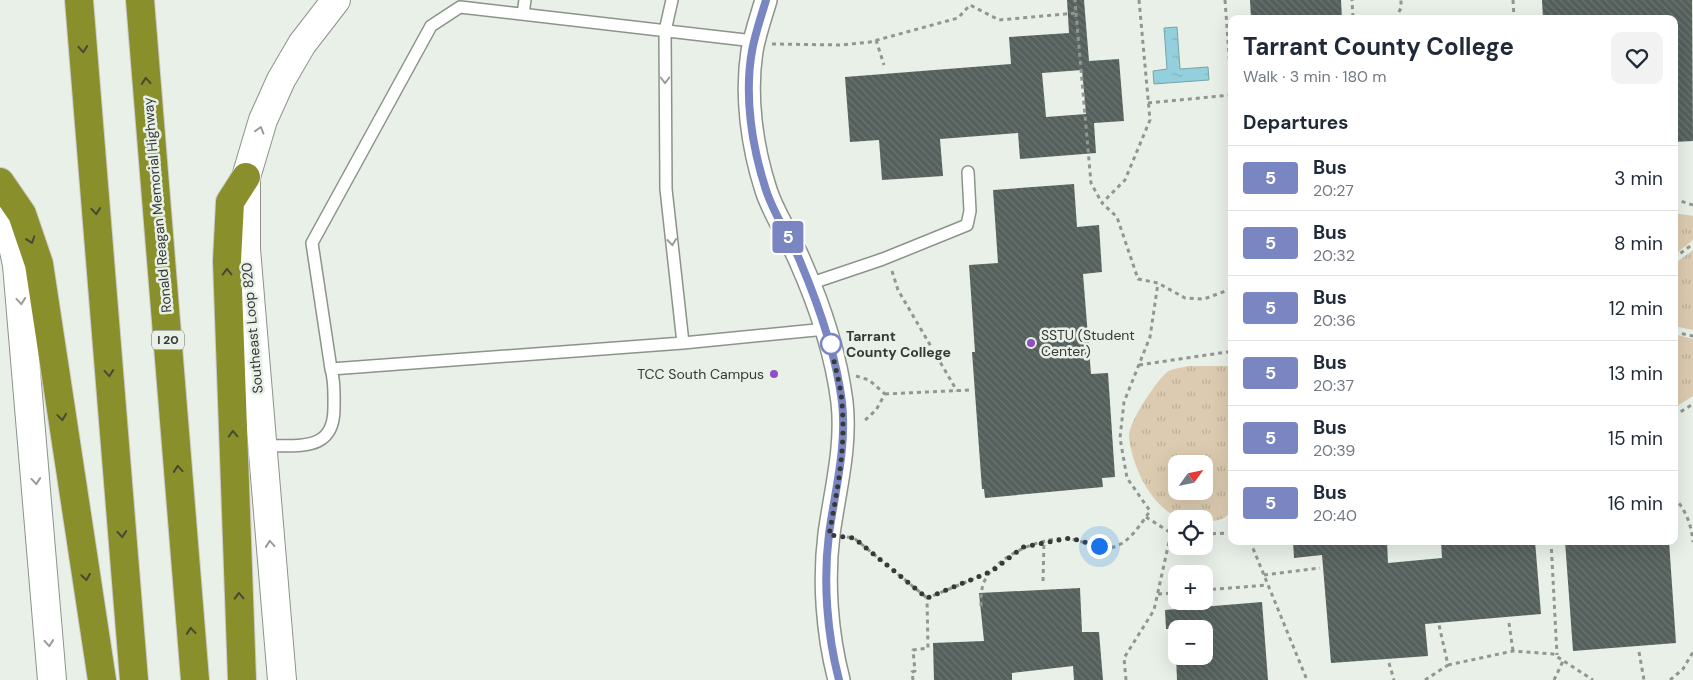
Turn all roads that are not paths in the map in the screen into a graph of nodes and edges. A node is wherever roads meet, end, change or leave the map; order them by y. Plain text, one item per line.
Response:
1 (79, 0) edge
2 (140, 0) edge
3 (336, 0) edge
4 (525, 0) edge
5 (672, 0) edge
6 (766, 0) edge
7 (523, 14) junction
8 (665, 31) junction
9 (754, 42) junction
10 (968, 172) dead end
11 (246, 176) junction
12 (0, 183) edge
13 (809, 284) junction
14 (826, 329) junction
15 (683, 343) junction
16 (331, 369) junction
17 (262, 446) junction
18 (52, 680) edge
19 (102, 680) edge
20 (134, 680) edge
21 (196, 680) edge
22 (242, 680) edge
23 (282, 680) edge
24 (839, 680) edge

1 -> 20 highway
21 -> 2 highway, Ronald Reagan Memorial Highway / I 20
11 -> 3 main road, Southeast Loop 820
4 - 7 lane
5 - 8 lane
6 - 9 street
7 - 8 lane
7 - 16 lane
8 - 9 lane
8 -> 15 lane
9 - 13 street
10 - 13 lane
11 - 17 main road, Southeast Loop 820
22 -> 11 highway
12 -> 18 main road
12 -> 19 highway
13 - 14 street
14 - 15 lane
14 - 24 street
15 - 16 lane
16 - 17 lane
23 -> 17 main road, Southeast Loop 820

